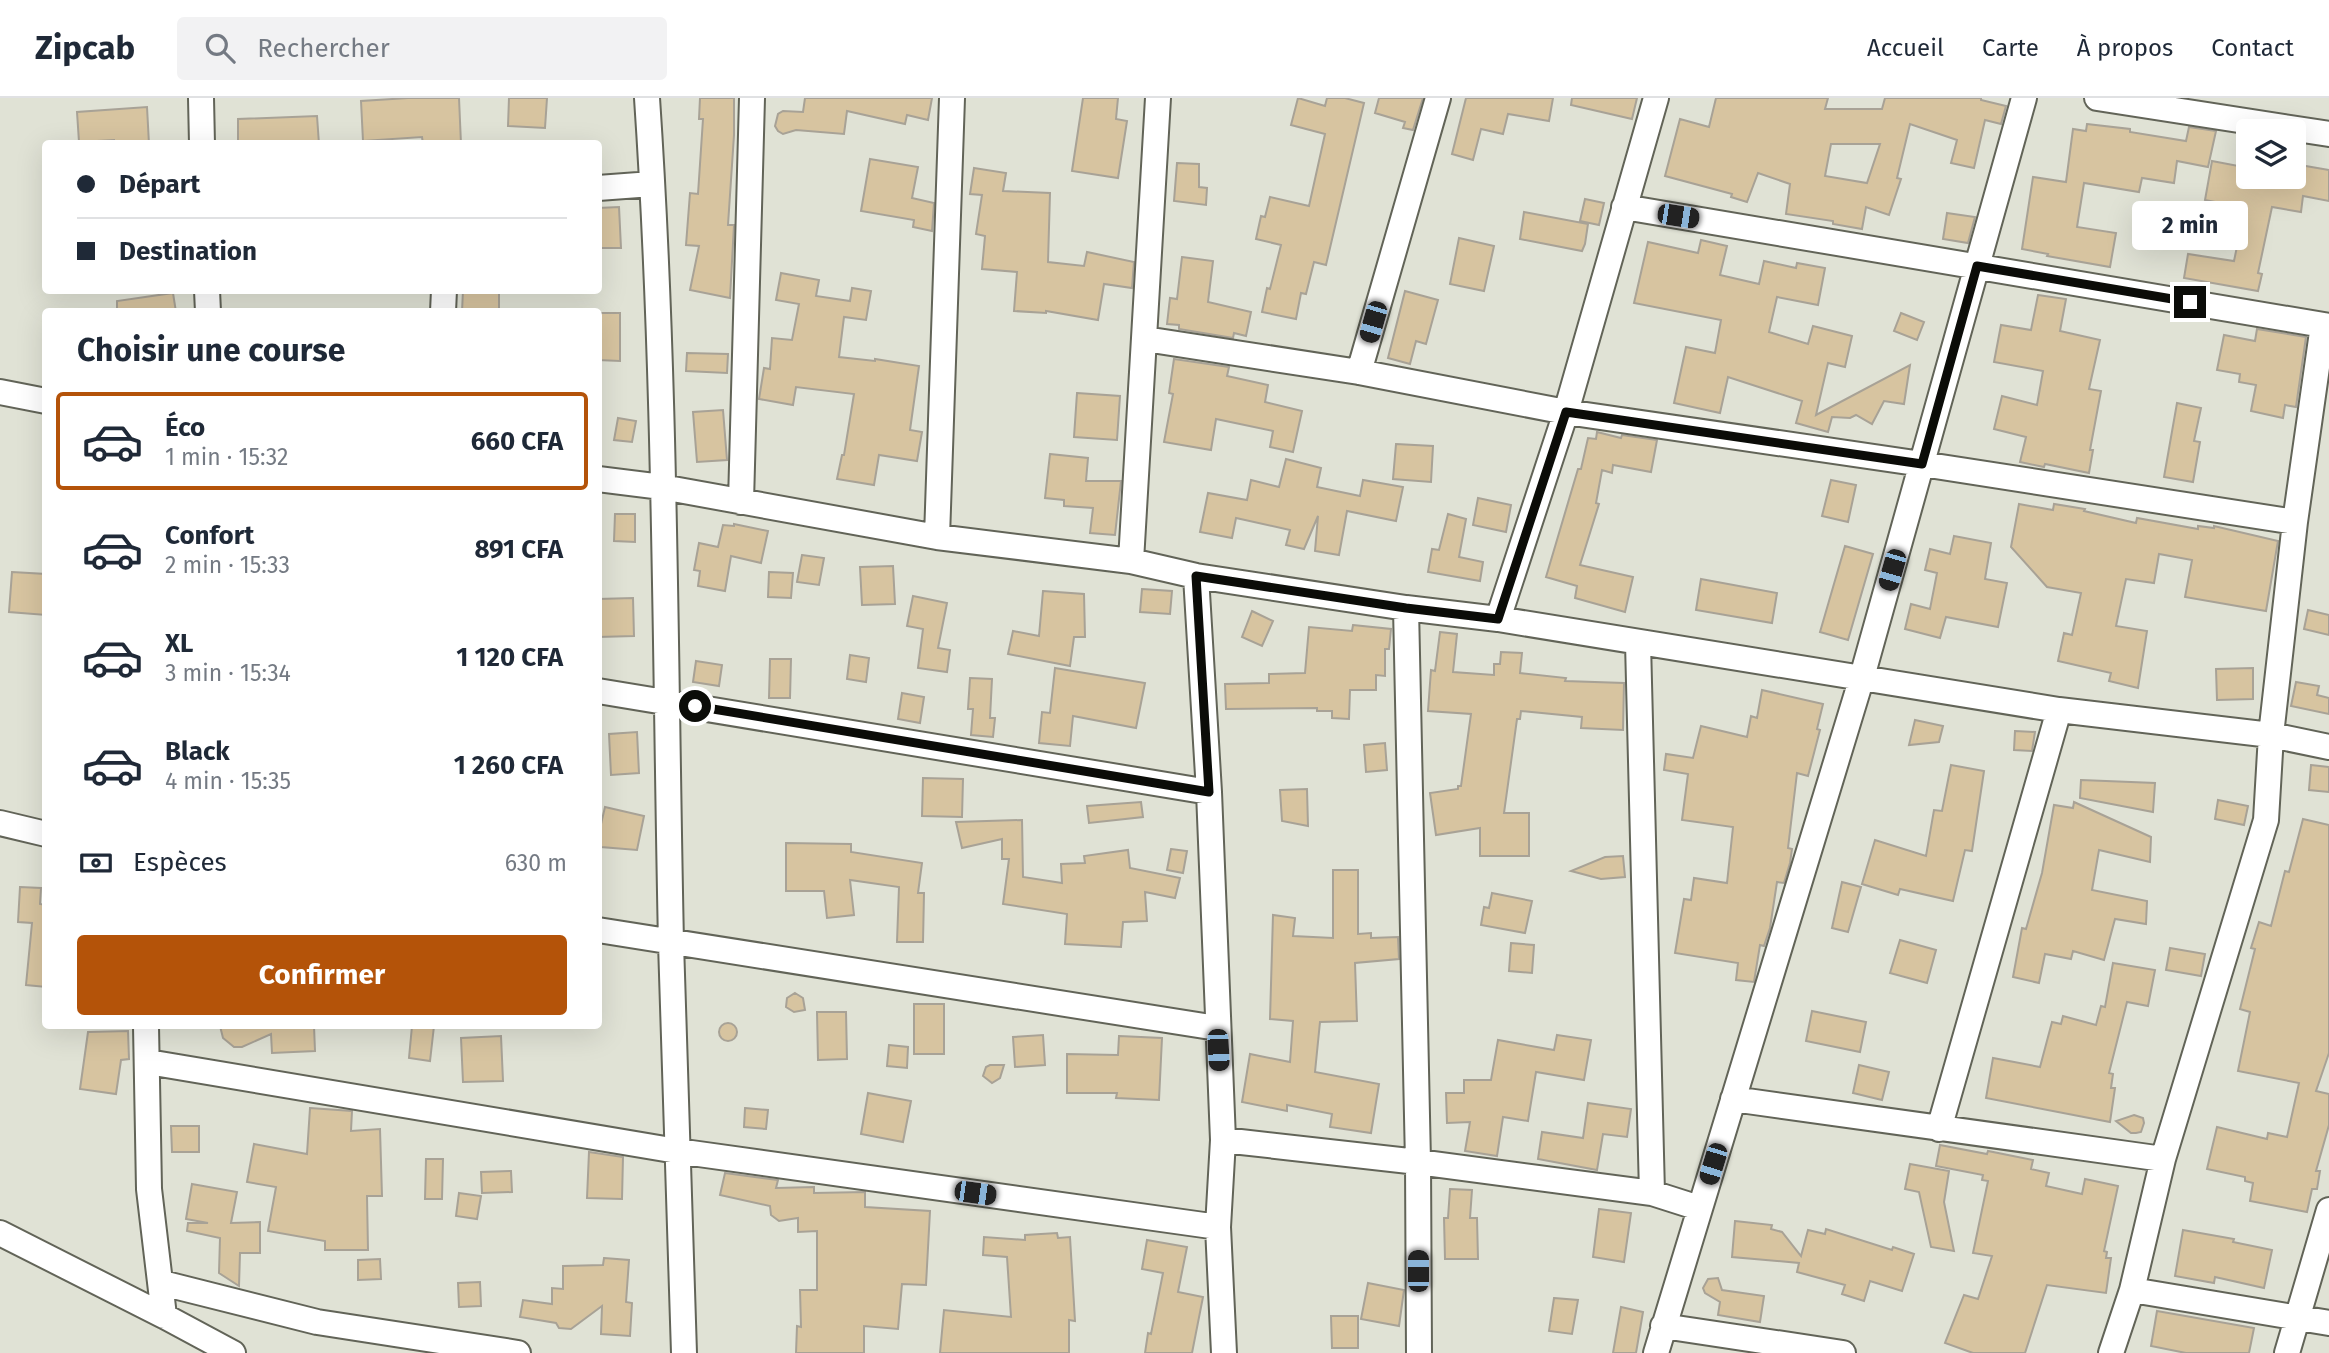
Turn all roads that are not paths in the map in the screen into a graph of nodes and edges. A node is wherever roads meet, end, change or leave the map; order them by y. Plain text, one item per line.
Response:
1 (201, 98) edge
2 (646, 98) edge
3 (752, 98) edge
4 (952, 98) edge
5 (1158, 98) edge
6 (1438, 98) edge
7 (1656, 98) edge
8 (2024, 98) edge
9 (2097, 98) edge
10 (2329, 134) edge
11 (202, 140) edge
12 (652, 184) junction
13 (602, 188) edge
14 (1624, 207) junction
15 (1977, 266) junction
16 (2326, 325) edge
17 (1145, 340) junction
18 (1359, 372) junction
19 (0, 392) edge
20 (42, 400) edge
21 (1566, 412) junction
22 (1922, 464) junction
23 (602, 480) edge
24 (662, 487) junction
25 (741, 502) junction
26 (2295, 522) junction
27 (937, 537) junction
28 (1131, 561) junction
29 (1196, 576) junction
30 (1406, 608) junction
31 (1498, 619) junction
32 (1638, 643) junction
33 (1862, 677) junction
34 (602, 692) edge
35 (668, 702) junction
36 (2059, 710) junction
37 (2271, 735) junction
38 (2329, 747) edge
39 (1209, 792) junction
40 (0, 823) edge
41 (42, 833) edge
42 (602, 931) edge
43 (671, 942) junction
44 (1217, 1028) junction
45 (146, 1029) edge
46 (148, 1062) junction
47 (1733, 1099) junction
48 (1939, 1129) junction
49 (1223, 1140) junction
50 (677, 1151) junction
51 (2163, 1159) junction
52 (1418, 1162) junction
53 (1652, 1193) junction
54 (1699, 1208) junction
55 (2329, 1210) edge
56 (1218, 1227) junction
57 (0, 1233) edge
58 (162, 1283) junction
59 (2132, 1290) junction
60 (164, 1315) junction
61 (2297, 1318) junction
62 (2329, 1323) edge
63 (1663, 1326) junction
64 (233, 1353) edge
65 (518, 1353) edge
66 (684, 1353) edge
67 (1224, 1353) edge
68 (1419, 1353) edge
69 (1656, 1353) edge
70 (1843, 1353) edge
71 (2111, 1353) edge
72 (2287, 1353) edge

1 - 11 street
2 - 12 street
3 - 25 street
4 - 27 street
5 - 17 street
6 - 18 street
7 - 14 street
8 - 15 street
9 - 10 street
12 - 13 street
12 - 24 street
14 - 15 street
14 - 21 street
15 - 16 street
15 - 22 street
16 - 26 street
17 - 18 street
17 - 28 street
18 - 21 street
19 - 20 street
21 - 22 street
21 - 31 street
22 - 26 street
22 - 33 street
23 - 24 street
24 - 25 street
24 - 35 street
25 - 27 street
26 - 37 street
27 - 28 street
28 - 29 street
29 - 30 street
29 - 39 street
30 - 31 street
30 - 52 street
31 - 32 street
32 - 33 street
32 - 53 street
33 - 36 street
33 - 47 street
34 - 35 street
35 - 39 street
35 - 43 street
36 - 37 street
36 - 48 street
37 - 38 street
37 - 51 street
39 - 44 street
40 - 41 street
42 - 43 street
43 - 44 street
43 - 50 street
44 - 49 street
45 - 46 street
46 - 50 street
46 - 58 street
47 - 48 street
47 - 54 street
48 - 51 street
49 - 52 street
49 - 56 street
50 - 56 street
50 - 66 street
51 - 59 street
52 - 53 street
52 - 68 street
53 - 54 street
54 - 63 street
55 - 61 street
56 - 67 street
57 - 60 street
58 - 60 street
58 - 65 street
59 - 61 street
59 - 71 street
60 - 64 street
61 - 62 street
61 - 72 street
63 - 69 street
63 - 70 street

